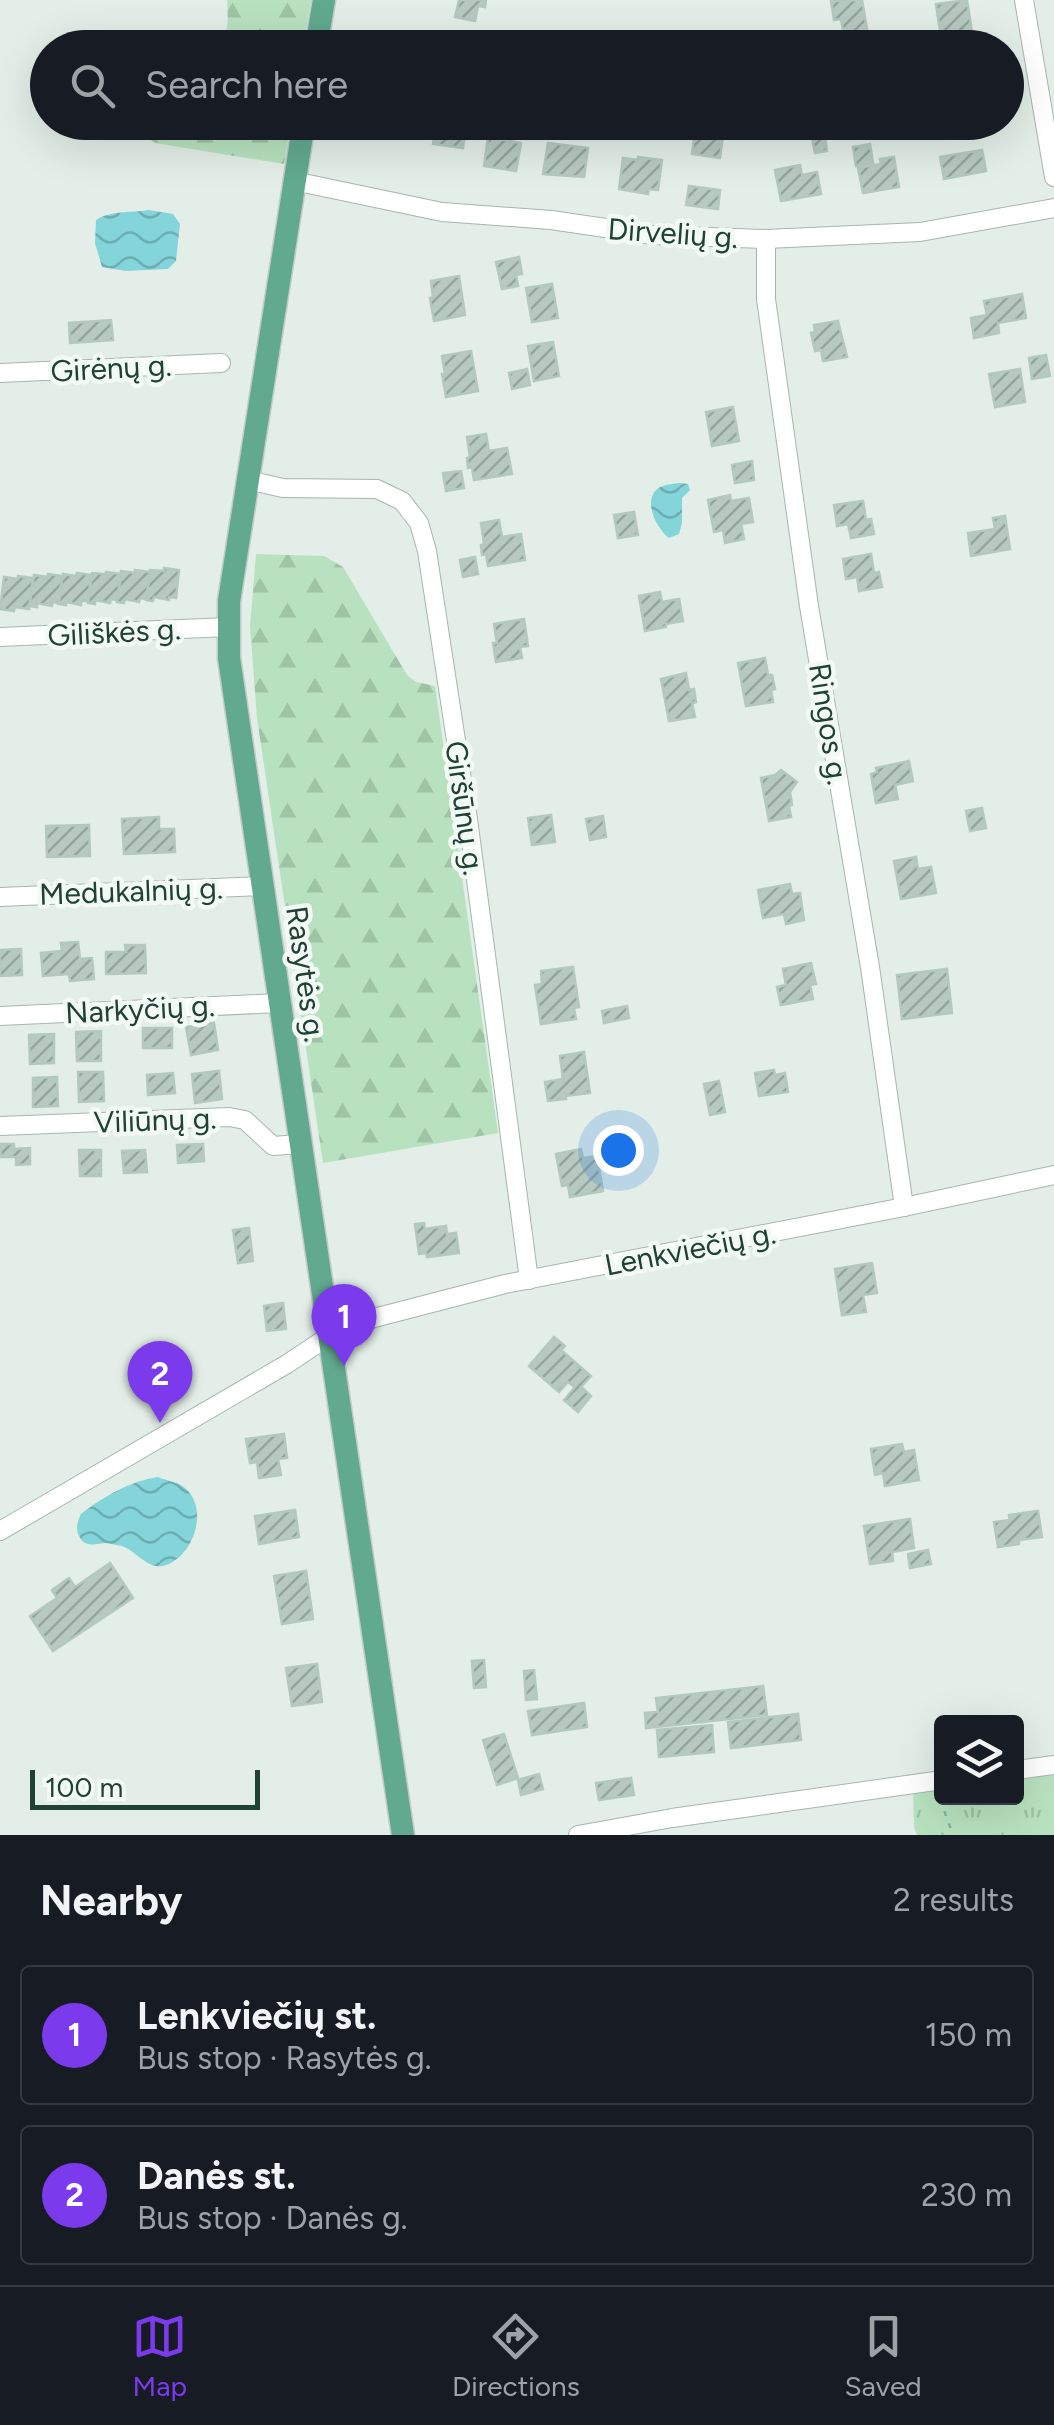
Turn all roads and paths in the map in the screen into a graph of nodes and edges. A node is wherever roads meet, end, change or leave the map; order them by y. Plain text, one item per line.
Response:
1 (324, 0) edge
2 (1024, 0) edge
3 (319, 30) edge
4 (301, 140) edge
5 (1054, 177) edge
6 (294, 182) junction
7 (1054, 208) edge
8 (766, 240) junction
9 (221, 362) dead end
10 (0, 373) edge
11 (247, 480) junction
12 (228, 627) junction
13 (0, 637) edge
14 (263, 886) junction
15 (0, 896) edge
16 (280, 1002) junction
17 (0, 1016) edge
18 (0, 1126) edge
19 (299, 1144) junction
20 (1054, 1175) edge
21 (904, 1207) junction
22 (529, 1280) junction
23 (329, 1336) junction
24 (0, 1531) edge
25 (1054, 1765) edge
26 (1024, 1769) edge
27 (932, 1781) edge
28 (403, 1835) edge
29 (578, 1835) edge
30 (954, 1835) edge

1 - 3 main road
2 - 5 street
4 - 6 main road, Rasytės g.
6 - 8 street, Dirvelių g.
6 - 11 main road, Rasytės g.
7 - 8 street, Dirvelių g.
8 - 21 street, Ringos g.
9 - 10 street, Girėnų g.
11 - 12 main road, Rasytės g.
11 - 22 street, Giršūnų g.
12 - 13 street, Giliškės g.
12 - 14 main road, Rasytės g.
14 - 15 street, Medukalnių g.
14 - 16 main road, Rasytės g.
16 - 17 street, Narkyčių g.
16 - 19 main road, Rasytės g.
18 - 19 street, Viliūnų g.
19 - 23 main road, Rasytės g.
20 - 21 street, Lenkviečių g.
21 - 22 street, Lenkviečių g.
22 - 23 street, Lenkviečių g.
23 - 24 street, Lenkviečių g.
23 - 28 main road, Rasytės g.
25 - 26 street
27 - 29 street
27 - 30 path

